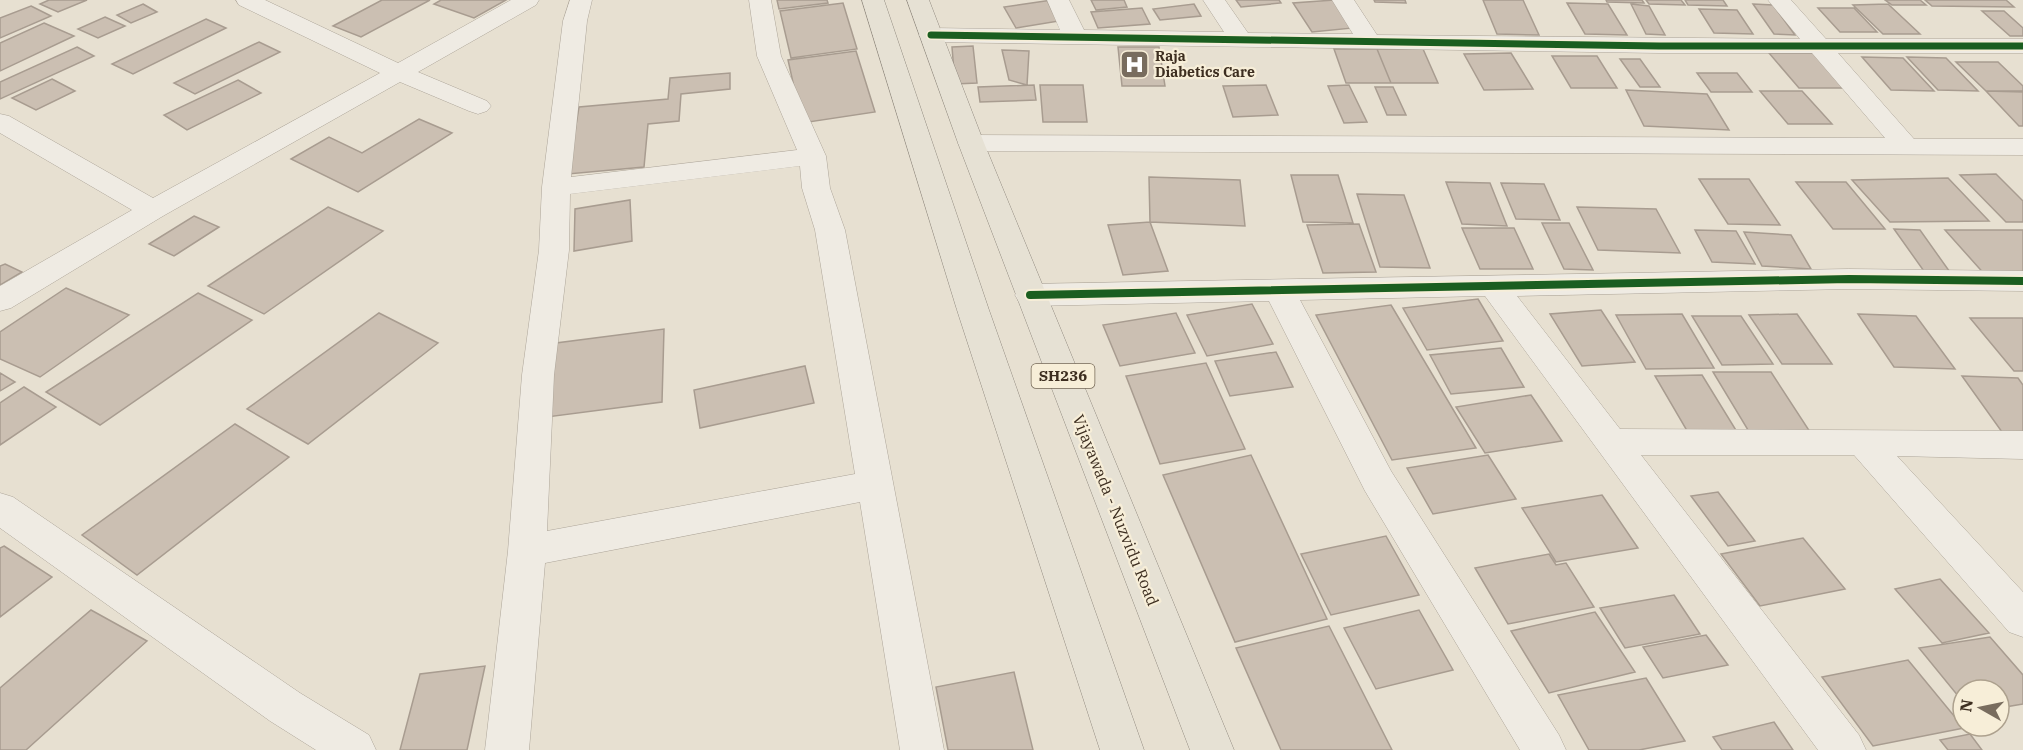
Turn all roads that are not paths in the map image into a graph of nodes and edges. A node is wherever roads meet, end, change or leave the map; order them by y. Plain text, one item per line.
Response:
1 (247, 0) edge
2 (528, 0) edge
3 (581, 0) edge
4 (760, 0) edge
5 (873, 0) edge
6 (918, 0) edge
7 (1058, 0) edge
8 (1214, 0) edge
9 (1343, 0) edge
10 (1779, 0) edge
11 (931, 35) junction
12 (1075, 36) junction
13 (1240, 38) junction
14 (1369, 41) junction
15 (1819, 46) junction
16 (2023, 46) edge
17 (400, 73) junction
18 (478, 106) dead end
19 (0, 122) edge
20 (971, 143) junction
21 (1906, 146) junction
22 (2023, 147) edge
23 (813, 156) junction
24 (556, 187) junction
25 (153, 210) junction
26 (2023, 281) edge
27 (1492, 286) junction
28 (1279, 290) junction
29 (1030, 295) junction
30 (0, 300) edge
31 (1611, 442) junction
32 (1863, 442) junction
33 (2023, 445) edge
34 (876, 485) junction
35 (0, 508) edge
36 (527, 550) junction
37 (2023, 620) edge
38 (354, 750) edge
39 (507, 750) edge
40 (922, 750) edge
41 (1122, 750) edge
42 (1212, 750) edge
43 (1544, 750) edge
44 (1844, 750) edge

1 - 17 street
2 - 17 street
3 - 24 street
4 - 23 street
5 - 41 main road
6 - 11 main road, Vijayawada - Nuzvidu Road / SH236
7 - 12 street
8 - 13 street
9 - 14 street
10 - 15 street
11 - 12 street
11 - 20 main road, Vijayawada - Nuzvidu Road / SH236
12 - 13 street
13 - 14 street
14 - 15 street
15 - 16 street
15 - 21 street
17 - 18 street
17 - 25 street
19 - 25 street
20 - 21 street
20 - 29 main road, Vijayawada - Nuzvidu Road / SH236
21 - 22 street
23 - 24 street
23 - 34 street
24 - 36 street
25 - 30 street
26 - 27 street
27 - 28 street
27 - 31 street
28 - 29 street
28 - 43 street
29 - 42 main road, Vijayawada - Nuzvidu Road / SH236
31 - 32 street
31 - 44 street
32 - 33 street
32 - 37 street
34 - 36 street
34 - 40 street
35 - 38 street
36 - 39 street

